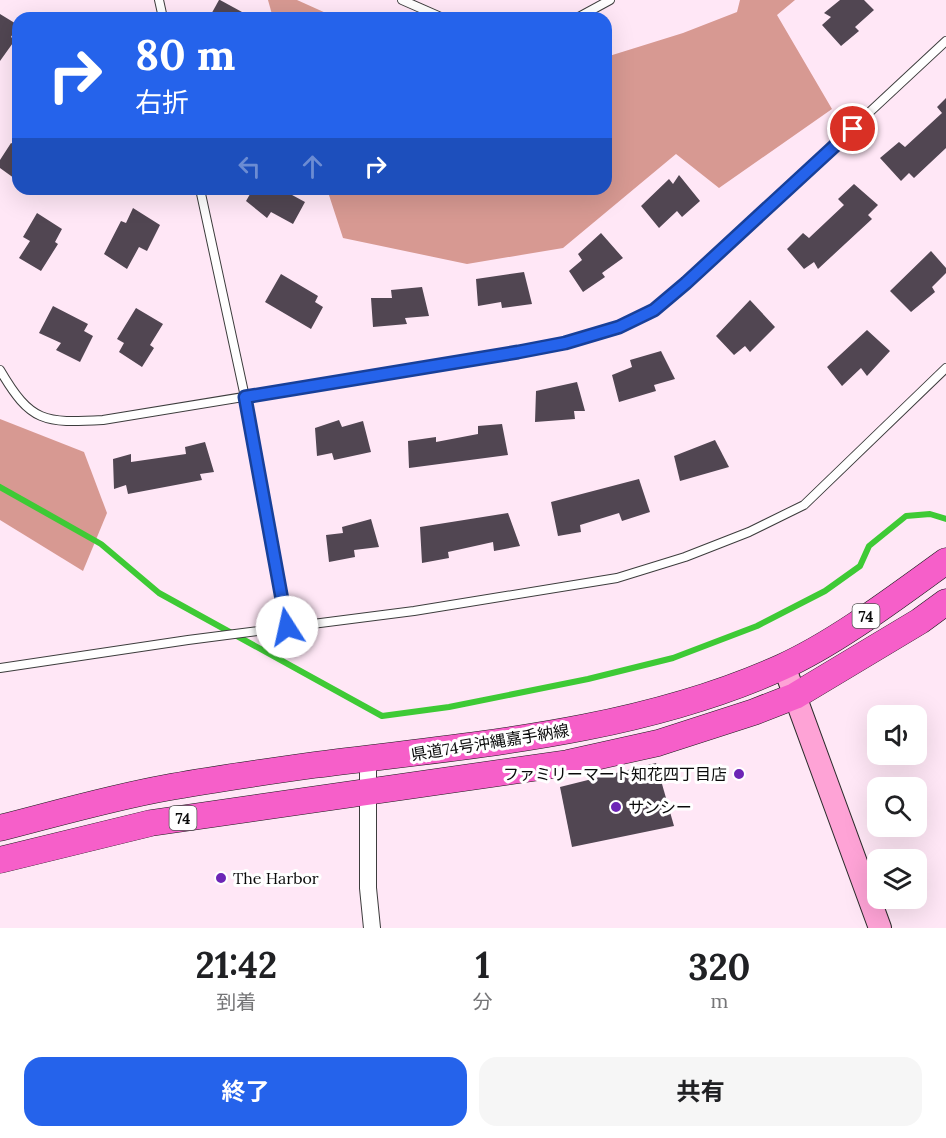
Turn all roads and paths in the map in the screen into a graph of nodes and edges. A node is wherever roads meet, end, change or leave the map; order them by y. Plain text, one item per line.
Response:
1 (402, 0) edge
2 (610, 0) edge
3 (429, 12) edge
4 (588, 12) edge
5 (946, 41) edge
6 (201, 195) edge
7 (946, 368) edge
8 (0, 370) edge
9 (245, 397) junction
10 (946, 561) edge
11 (946, 602) edge
12 (287, 627) junction
13 (784, 666) junction
14 (0, 668) edge
15 (795, 696) junction
16 (368, 759) junction
17 (369, 791) junction
18 (0, 828) edge
19 (0, 860) edge
20 (372, 928) edge
21 (879, 928) edge

1 - 3 lane
2 - 4 lane
5 - 9 lane
6 - 9 lane
7 - 12 lane
8 - 9 lane
9 - 12 lane
10 - 13 main road, 県道74号沖縄嘉手納線 / 74
11 - 15 main road, 県道74号沖縄嘉手納線 / 74
12 - 14 lane
13 - 15 street
13 - 16 main road, 県道74号沖縄嘉手納線 / 74
15 - 17 main road, 県道74号沖縄嘉手納線 / 74
15 - 21 street
16 - 17 street
16 - 18 main road, 県道74号沖縄嘉手納線 / 74
17 - 19 main road, 県道74号沖縄嘉手納線 / 74
17 - 20 street

